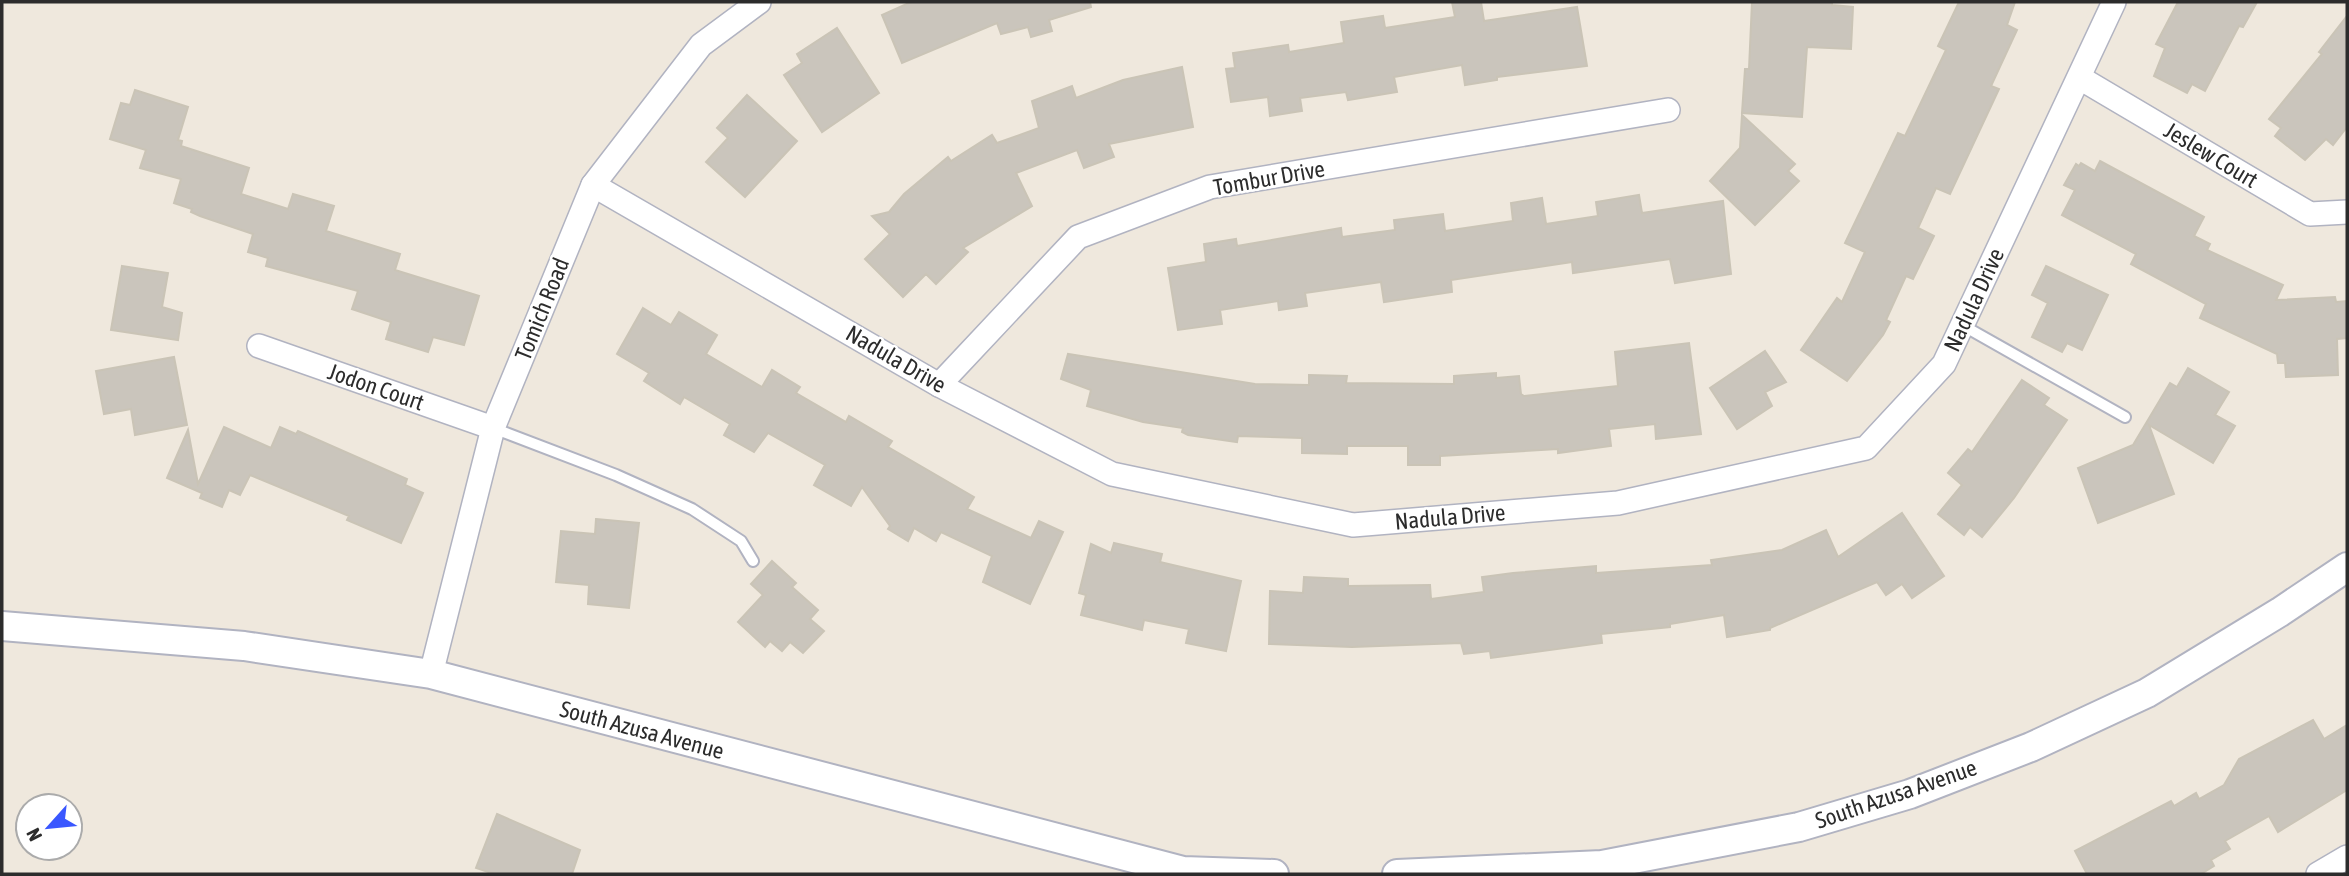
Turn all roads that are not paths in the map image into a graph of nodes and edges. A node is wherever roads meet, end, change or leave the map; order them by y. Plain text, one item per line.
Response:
1 (759, 2) edge
2 (2113, 2) edge
3 (2080, 78) junction
4 (1668, 110) dead end
5 (593, 185) junction
6 (2347, 212) edge
7 (1962, 325) junction
8 (259, 346) dead end
9 (939, 385) junction
10 (2125, 417) dead end
11 (493, 429) junction
12 (753, 561) dead end
13 (2347, 567) edge
14 (2, 625) edge
15 (431, 674) junction
16 (2347, 857) edge
17 (1183, 873) edge
18 (1274, 874) edge
19 (1397, 874) edge
20 (2318, 874) edge

1 - 5 street, Tomich Road
2 - 3 street, Nadula Drive
3 - 6 street, Jeslew Court
3 - 7 street, Nadula Drive
4 - 9 street, Tombur Drive
5 - 9 street, Nadula Drive
5 - 11 street, Tomich Road
7 - 9 street, Nadula Drive
7 - 10 lane
8 - 11 street, Jodon Court
11 - 12 lane
11 - 15 street, Tomich Road
13 - 19 street, South Azusa Avenue
14 - 15 street, South Azusa Avenue
15 - 17 street, South Azusa Avenue
16 - 20 street
17 - 18 street, South Azusa Avenue

